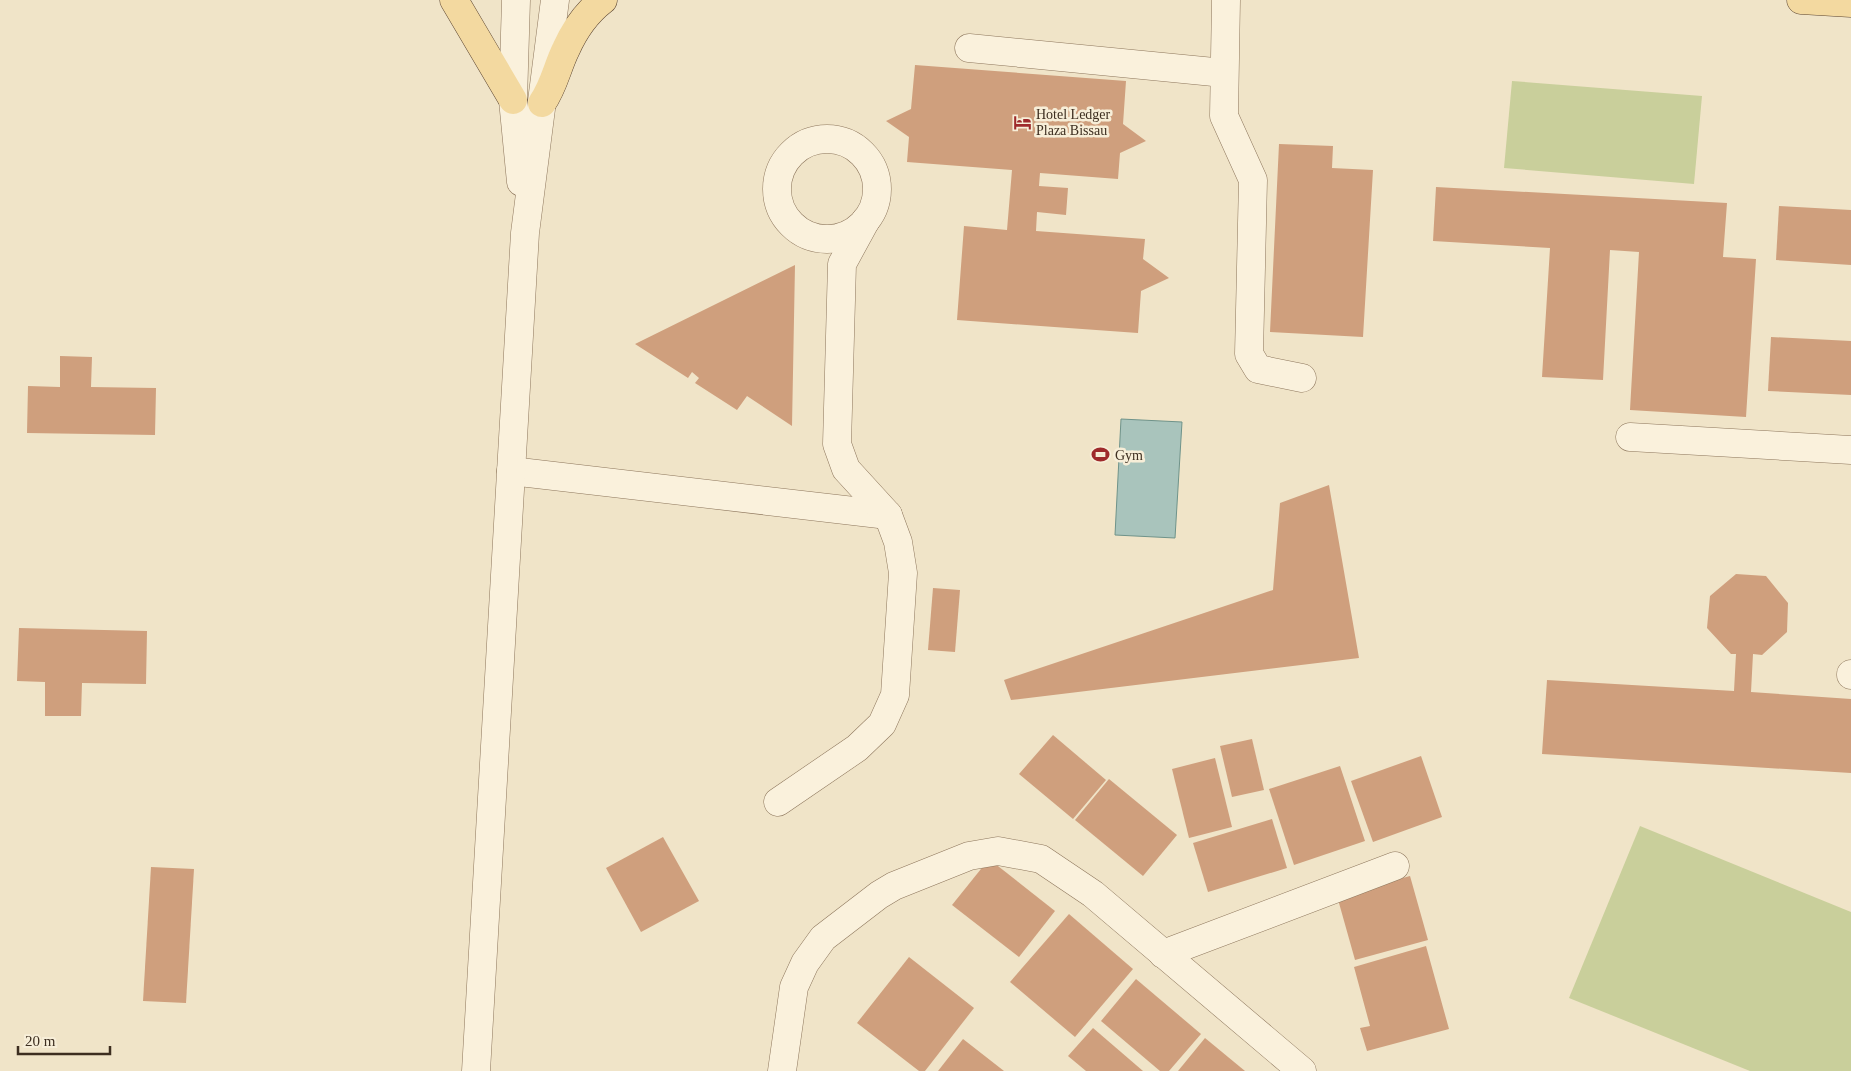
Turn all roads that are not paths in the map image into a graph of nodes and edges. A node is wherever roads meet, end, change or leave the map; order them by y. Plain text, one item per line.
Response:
1 (454, 0) edge
2 (516, 0) edge
3 (555, 0) edge
4 (603, 0) edge
5 (1226, 0) edge
6 (1801, 0) edge
7 (1851, 3) edge
8 (969, 48) dead end
9 (1224, 73) junction
10 (513, 100) junction
11 (542, 103) junction
12 (866, 220) dead end
13 (525, 233) junction
14 (1302, 378) dead end
15 (1630, 437) dead end
16 (1851, 450) edge
17 (511, 471) junction
18 (888, 515) junction
19 (778, 802) dead end
20 (1395, 866) dead end
21 (1163, 954) junction
22 (476, 1071) edge
23 (782, 1071) edge
24 (1302, 1071) edge

1 - 10 main road
2 - 10 street
3 - 11 street
4 - 11 main road
5 - 9 street
6 - 7 main road
8 - 9 street
9 - 14 street
10 - 13 street
11 - 13 street
12 - 18 street
13 - 17 street
15 - 16 street
17 - 18 street
17 - 22 street
18 - 19 street
20 - 21 street
21 - 23 street
21 - 24 street

